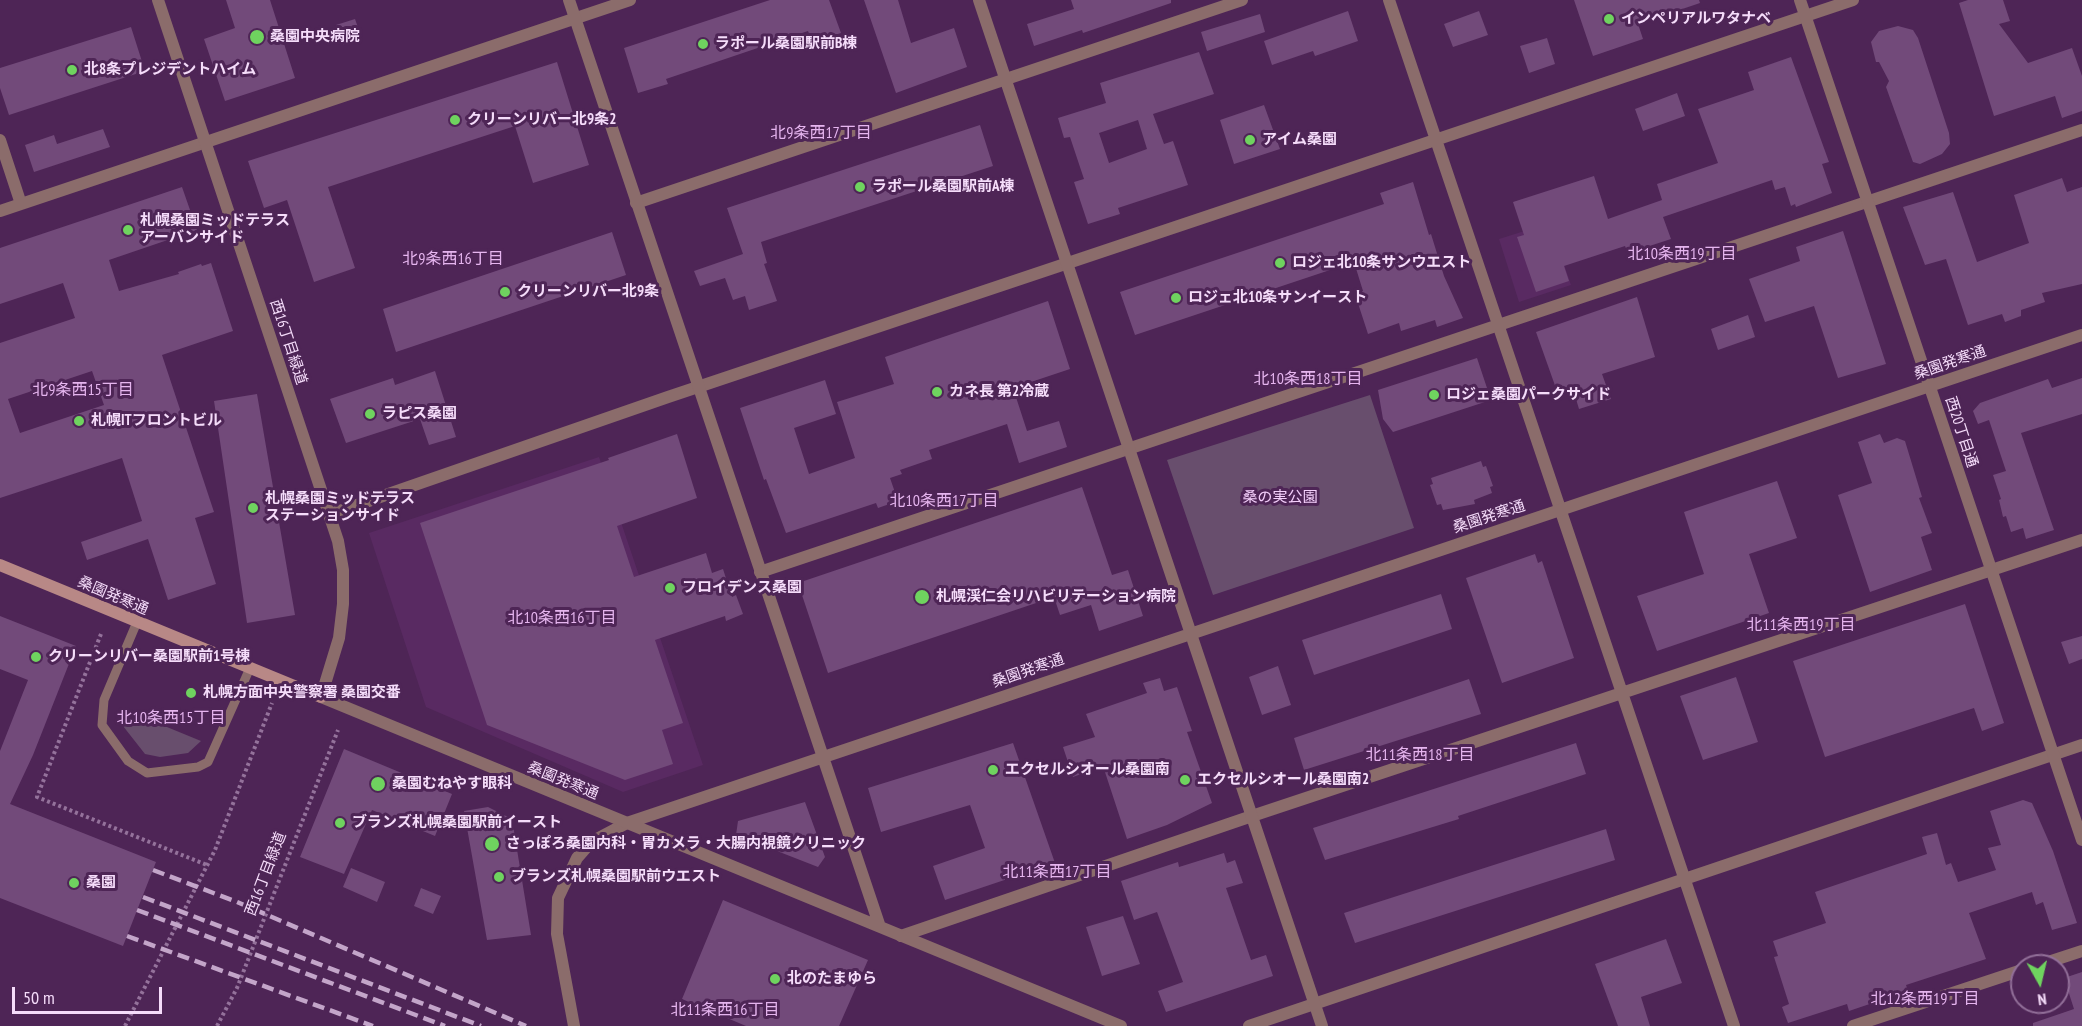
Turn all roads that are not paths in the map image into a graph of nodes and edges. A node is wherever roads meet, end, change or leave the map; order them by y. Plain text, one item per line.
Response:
1 (158, 0) edge
2 (569, 0) edge
3 (630, 0) edge
4 (979, 0) edge
5 (1242, 0) edge
6 (1389, 0) edge
7 (1800, 0) edge
8 (1853, 0) edge
9 (1806, 16) junction
10 (575, 19) junction
11 (1005, 79) junction
12 (2082, 129) edge
13 (0, 140) edge
14 (1437, 141) junction
15 (206, 142) junction
16 (1868, 201) junction
17 (636, 203) junction
18 (21, 204) junction
19 (0, 211) edge
20 (1067, 264) junction
21 (1498, 325) junction
22 (2082, 335) edge
23 (1930, 386) junction
24 (699, 387) junction
25 (1129, 448) junction
26 (1561, 509) junction
27 (331, 514) junction
28 (2082, 540) edge
29 (0, 565) edge
30 (1991, 570) junction
31 (760, 572) junction
32 (137, 622) junction
33 (1191, 633) junction
34 (250, 668) junction
35 (1622, 694) junction
36 (321, 697) junction
37 (2082, 745) edge
38 (2053, 755) junction
39 (822, 756) junction
40 (1252, 816) junction
41 (627, 823) junction
42 (2082, 840) edge
43 (1685, 878) junction
44 (880, 927) junction
45 (901, 936) junction
46 (2010, 974) edge
47 (1315, 1004) junction
48 (574, 1026) edge
49 (1121, 1026) edge
50 (1250, 1026) edge
51 (1322, 1026) edge
52 (1734, 1026) edge
53 (1853, 1026) edge

1 - 15 street, 西16丁目緑道
2 - 10 street
3 - 10 street
4 - 11 street
5 - 11 street
6 - 14 street
7 - 9 street, 西20丁目通
8 - 9 street
9 - 14 street
9 - 16 street, 西20丁目通
10 - 15 street
10 - 17 street
11 - 17 street
11 - 20 street
12 - 16 street
13 - 18 street
14 - 20 street
14 - 21 street
15 - 18 street
15 - 27 street, 西16丁目緑道
16 - 21 street
16 - 23 street, 西20丁目通
17 - 24 street
18 - 19 street
20 - 24 street
20 - 25 street
21 - 25 street
21 - 26 street
22 - 23 street, 桑園発寒通
23 - 26 street, 桑園発寒通
23 - 30 street, 西20丁目通
24 - 27 street
24 - 31 street
25 - 31 street
25 - 33 street
26 - 33 street, 桑園発寒通
26 - 35 street
27 - 36 street, 西16丁目緑道
28 - 30 street
29 - 32 main road, 桑園発寒通
30 - 35 street
30 - 38 street, 西20丁目通
31 - 39 street
32 - 34 main road, 桑園発寒通
32 - 34 lane
33 - 39 street, 桑園発寒通
33 - 40 street
34 - 36 main road, 桑園発寒通
35 - 40 street
35 - 43 street
36 - 41 street, 桑園発寒通
37 - 38 street
38 - 42 street, 西20丁目通
38 - 43 street
39 - 41 street, 桑園発寒通
39 - 44 street
40 - 45 street
40 - 47 street
41 - 44 street
41 - 48 street
43 - 47 street
43 - 52 street
44 - 45 street
45 - 49 street
46 - 53 street
47 - 50 street
47 - 51 street

